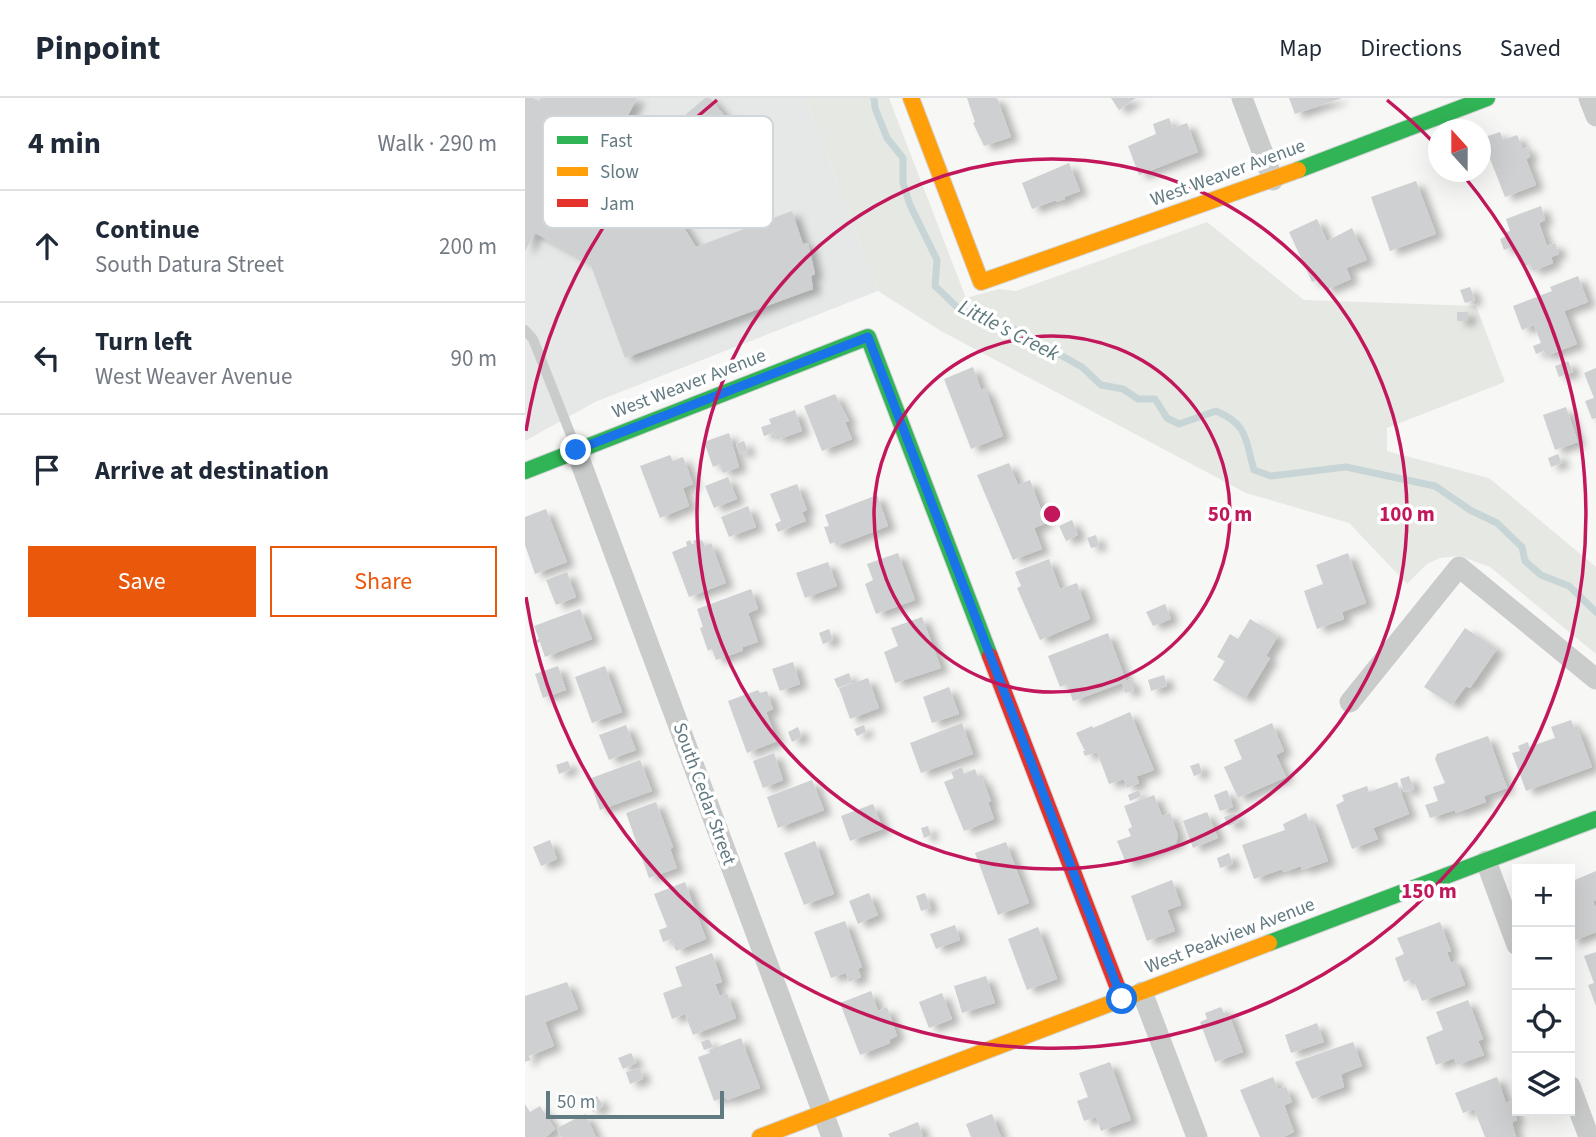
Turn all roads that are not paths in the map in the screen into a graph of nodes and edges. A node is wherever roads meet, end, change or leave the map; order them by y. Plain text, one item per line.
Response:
1 (911, 98) edge
2 (1243, 98) edge
3 (1487, 98) edge
4 (1590, 98) edge
5 (1596, 116) edge
6 (1273, 180) junction
7 (525, 330) edge
8 (576, 450) junction
9 (525, 471) edge
10 (1596, 679) edge
11 (1350, 702) dead end
12 (1596, 819) edge
13 (1486, 861) junction
14 (1512, 931) edge
15 (1132, 995) junction
16 (1575, 1099) edge
17 (824, 1113) junction
18 (760, 1137) edge
19 (832, 1137) edge
20 (1197, 1137) edge
21 (1589, 1137) edge

1 - 6 street, West Weaver Avenue
2 - 6 street
3 - 6 street, West Weaver Avenue
4 - 5 street
7 - 8 lane
8 - 9 street, West Weaver Avenue
8 - 15 street, West Weaver Avenue
8 - 17 street, South Cedar Street
10 - 11 street
12 - 13 street, West Peakview Avenue
13 - 14 street
13 - 15 street, West Peakview Avenue
15 - 17 street, West Peakview Avenue
15 - 20 street
16 - 21 street
17 - 18 street, West Peakview Avenue
17 - 19 street, South Cedar Street

